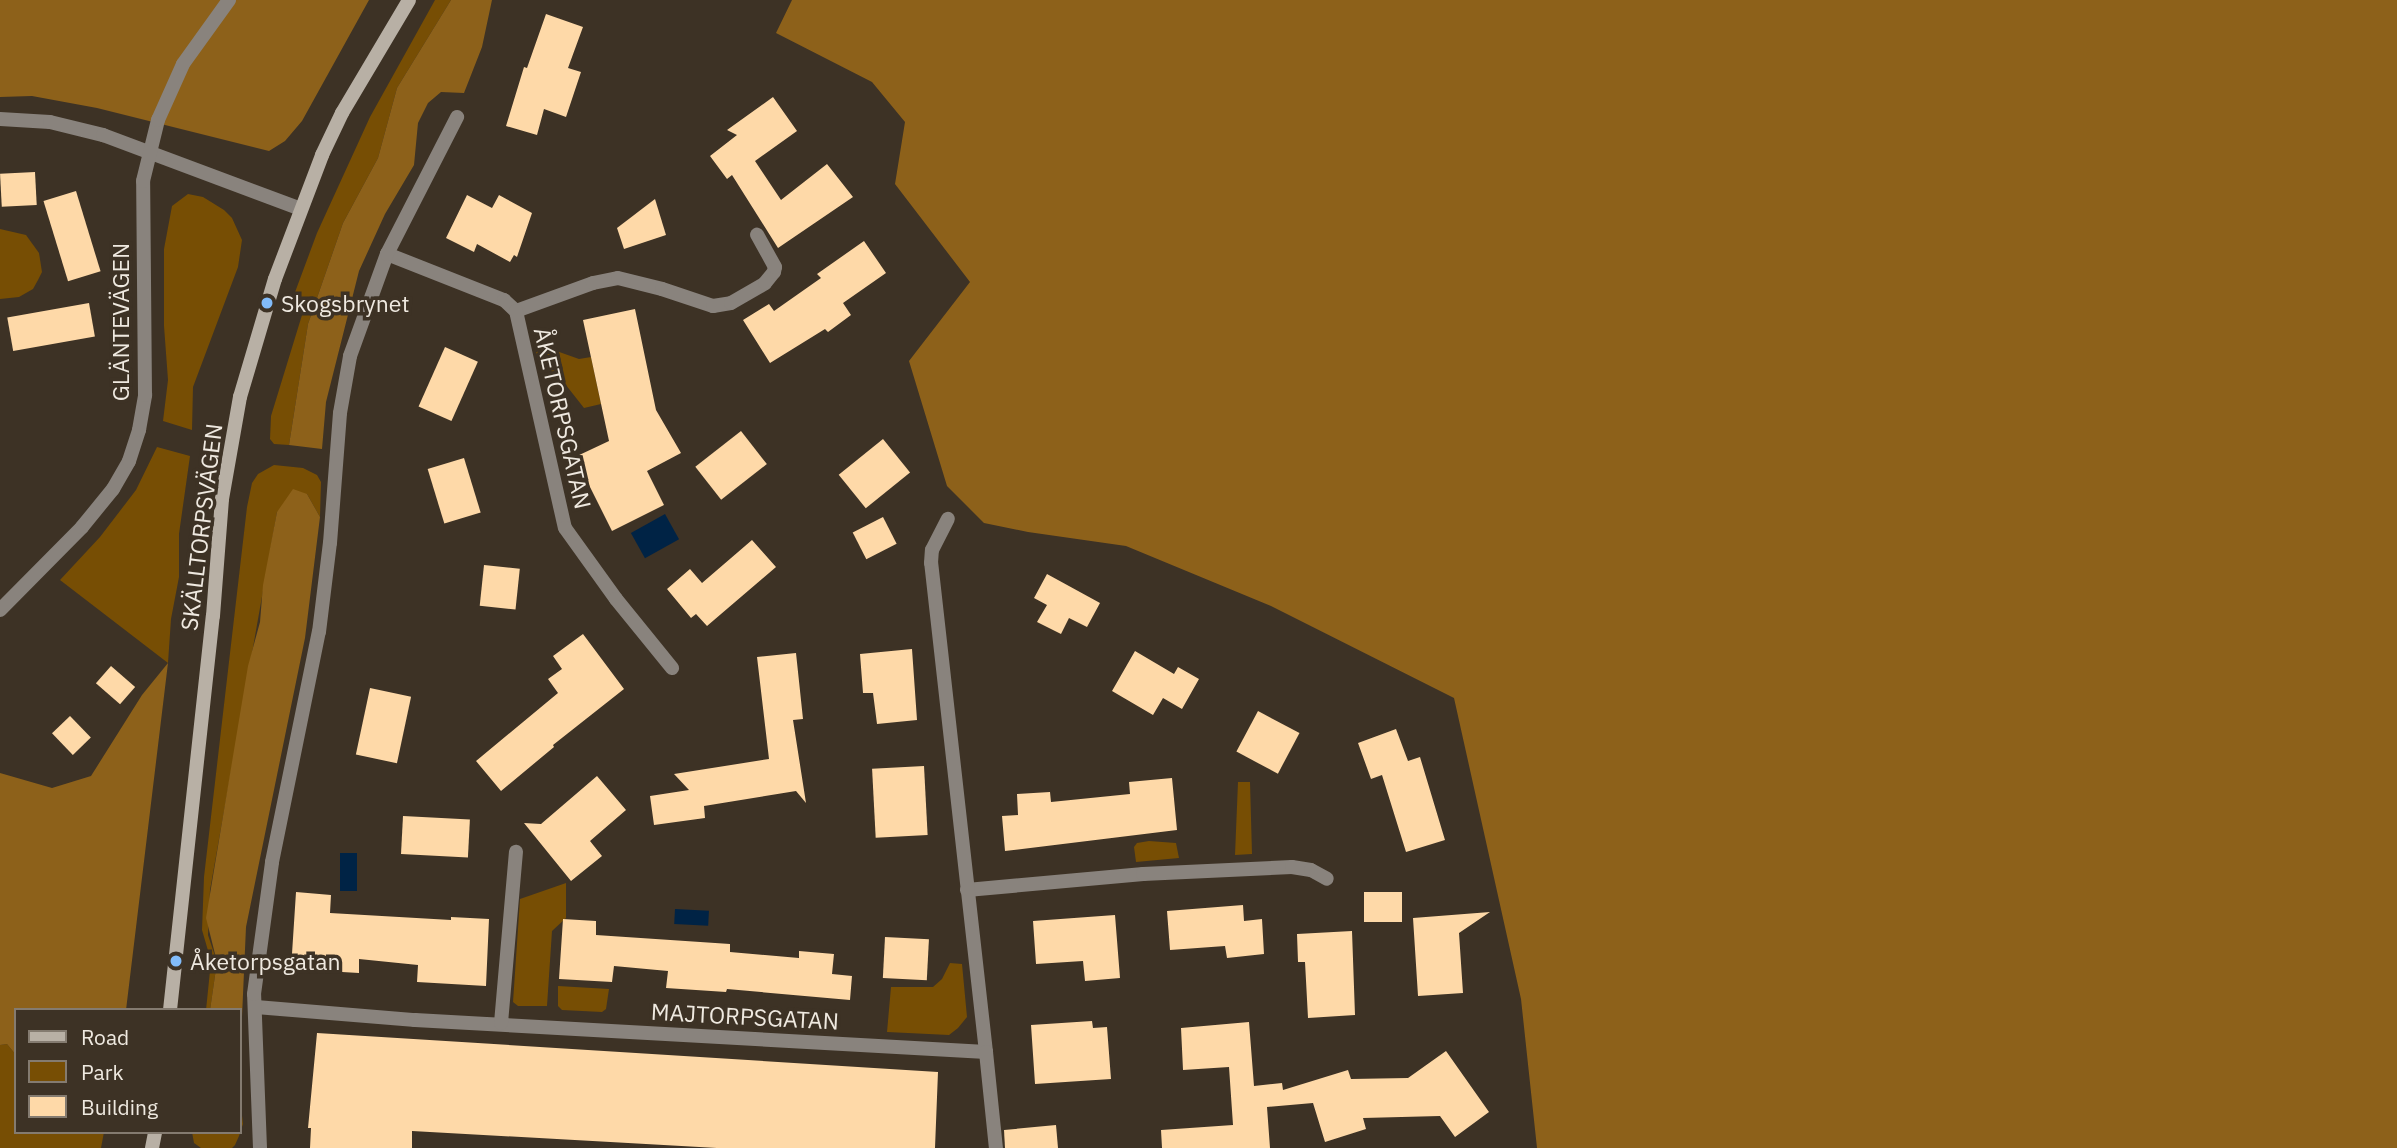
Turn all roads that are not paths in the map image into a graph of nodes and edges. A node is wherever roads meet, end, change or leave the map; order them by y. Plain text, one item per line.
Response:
1 (229, 0) edge
2 (409, 0) edge
3 (457, 117) dead end
4 (0, 119) edge
5 (150, 152) junction
6 (302, 209) junction
7 (757, 235) dead end
8 (387, 254) junction
9 (516, 311) junction
10 (948, 519) dead end
11 (0, 610) edge
12 (672, 668) dead end
13 (516, 852) dead end
14 (1327, 879) dead end
15 (967, 890) junction
16 (256, 1007) junction
17 (170, 1008) edge
18 (501, 1023) junction
19 (986, 1052) junction
20 (261, 1148) edge
21 (996, 1148) edge

1 - 5 street, GLÄNTEVÄGEN
2 - 6 street, SKÄLLTORPSVÄGEN
3 - 8 street
4 - 5 street
5 - 6 street
5 - 11 street, GLÄNTEVÄGEN
6 - 17 street, SKÄLLTORPSVÄGEN
7 - 9 street, ÅKETORPSGATAN
8 - 9 street, ÅKETORPSGATAN
8 - 16 street
9 - 12 street, ÅKETORPSGATAN
10 - 15 street
13 - 18 street
14 - 15 street
15 - 19 street
16 - 18 street, MAJTORPSGATAN
16 - 20 street
18 - 19 street, MAJTORPSGATAN
19 - 21 street

